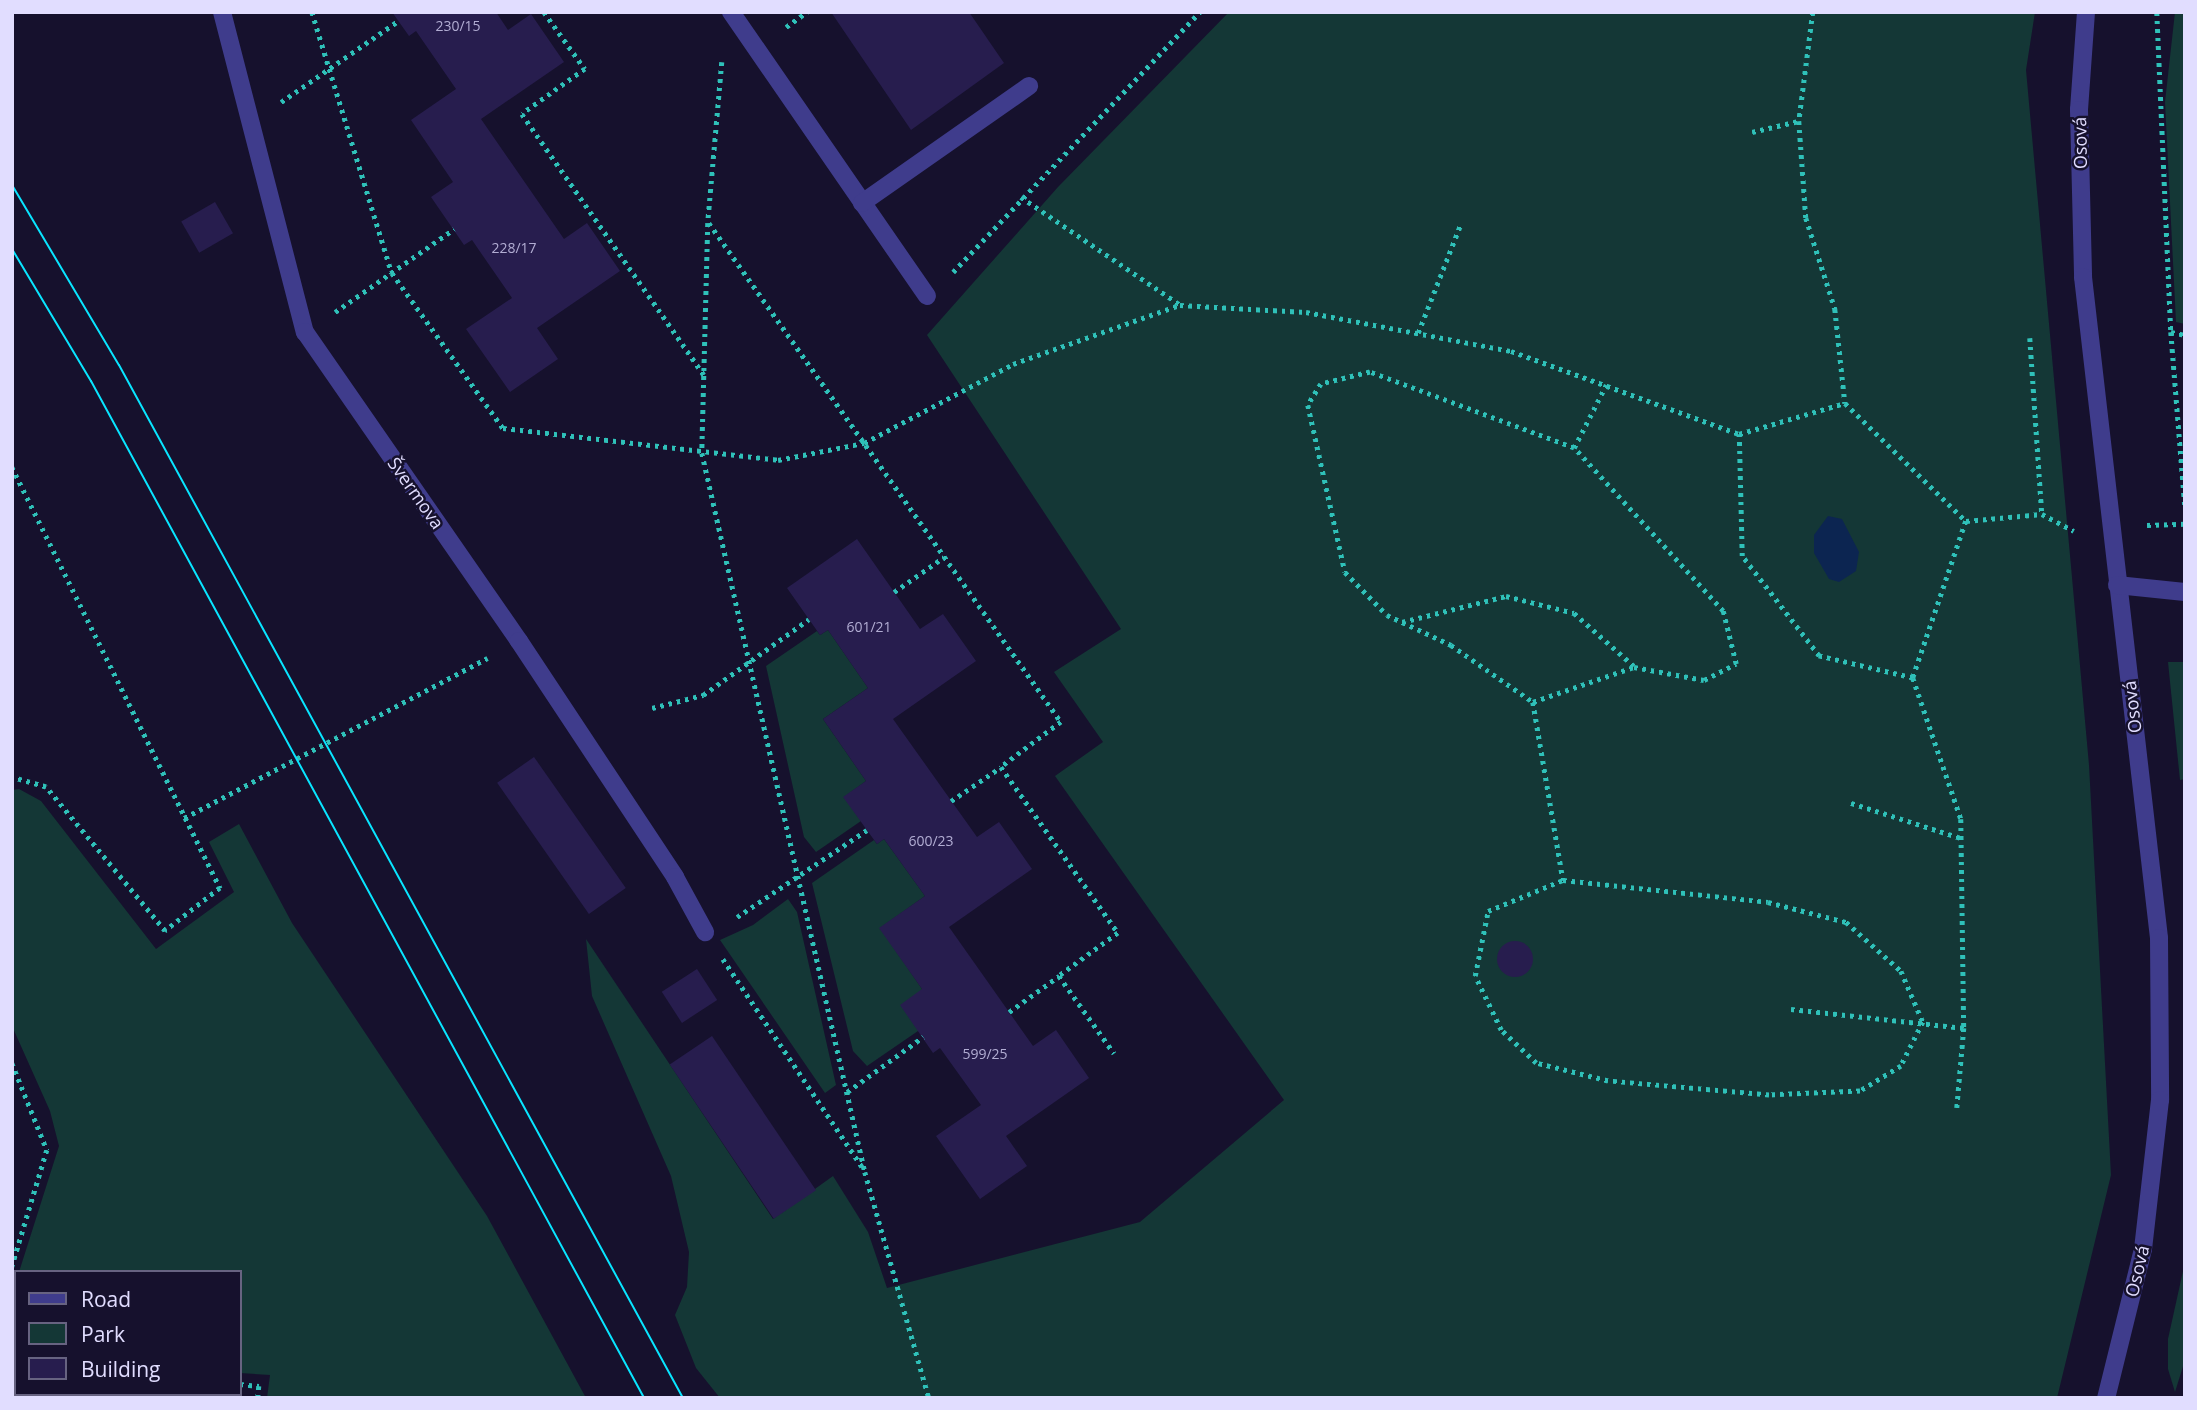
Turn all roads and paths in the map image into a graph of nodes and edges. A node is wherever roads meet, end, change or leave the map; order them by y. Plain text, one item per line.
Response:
1 (222, 12) edge
2 (312, 12) edge
3 (544, 12) edge
4 (731, 12) edge
5 (807, 12) edge
6 (1813, 12) edge
7 (2086, 12) edge
8 (2157, 12) edge
9 (398, 21) dead end
10 (782, 29) dead end
11 (723, 52) dead end
12 (329, 69) junction
13 (1029, 86) dead end
14 (1799, 121) junction
15 (251, 123) junction
16 (1752, 132) dead end
17 (1021, 197) dead end
18 (862, 203) junction
19 (708, 223) junction
20 (1460, 226) dead end
21 (454, 229) dead end
22 (392, 273) junction
23 (927, 296) dead end
24 (1180, 305) junction
25 (305, 332) junction
26 (2171, 332) junction
27 (1418, 333) junction
28 (2185, 335) edge
29 (2030, 338) dead end
30 (704, 376) junction
31 (1606, 385) junction
32 (1845, 403) junction
33 (1740, 435) junction
34 (863, 443) junction
35 (1574, 448) junction
36 (702, 453) junction
37 (12, 467) edge
38 (2185, 507) edge
39 (2042, 514) junction
40 (1966, 521) junction
41 (2185, 524) edge
42 (2144, 525) dead end
43 (2074, 531) dead end
44 (944, 557) junction
45 (2118, 585) junction
46 (894, 592) dead end
47 (2185, 592) edge
48 (809, 620) dead end
49 (1402, 622) junction
50 (519, 641) junction
51 (750, 663) junction
52 (1634, 667) junction
53 (1913, 678) junction
54 (1533, 702) junction
55 (652, 708) dead end
56 (1001, 766) junction
57 (12, 777) edge
58 (951, 801) dead end
59 (1851, 803) dead end
60 (184, 818) junction
61 (867, 830) dead end
62 (1961, 838) junction
63 (798, 878) junction
64 (1563, 880) junction
65 (705, 932) junction
66 (1059, 975) junction
67 (1791, 1009) dead end
68 (1009, 1012) dead end
69 (1923, 1022) junction
70 (1964, 1028) junction
71 (923, 1037) dead end
72 (1114, 1053) dead end
73 (12, 1063) edge
74 (847, 1091) junction
75 (1957, 1108) dead end
76 (865, 1172) junction
77 (12, 1267) edge
78 (242, 1384) edge
79 (258, 1398) edge
80 (929, 1398) edge
81 (2106, 1398) edge

1 - 15 street, Švermova
2 - 12 path
3 - 30 path
4 - 18 street
5 - 10 path
6 - 14 path
7 - 45 street, Osová
8 - 26 path
9 - 12 path
11 - 19 path
12 - 15 path
12 - 22 path
13 - 18 street
14 - 16 path
14 - 32 path
15 - 25 street, Švermova
17 - 24 path
18 - 23 street
19 - 30 path
19 - 34 path
20 - 27 path
21 - 22 path
22 - 25 path
22 - 36 path
24 - 27 path
24 - 34 path
25 - 50 street, Švermova
26 - 28 path
26 - 38 path
27 - 31 path
29 - 39 path
30 - 36 path
31 - 33 path
31 - 35 path
32 - 33 path
32 - 40 path
33 - 53 path
34 - 36 path
34 - 44 path
35 - 49 path
35 - 52 path
36 - 51 path
37 - 60 path
39 - 40 path
39 - 43 path
40 - 53 path
41 - 42 path
44 - 46 path
44 - 56 path
45 - 47 street
45 - 81 street, Osová
48 - 51 path
49 - 52 path
49 - 54 path
50 - 60 path
50 - 65 street, Švermova
51 - 55 path
51 - 63 path
52 - 54 path
53 - 62 path
54 - 64 path
56 - 58 path
56 - 66 path
57 - 60 path
59 - 62 path
61 - 63 path
62 - 70 path
63 - 65 path
63 - 74 path
64 - 69 path
64 - 69 path
65 - 76 path
66 - 68 path
66 - 72 path
67 - 69 path
69 - 70 path
70 - 75 path
71 - 74 path
73 - 77 path
74 - 76 path
76 - 80 path
78 - 79 path

